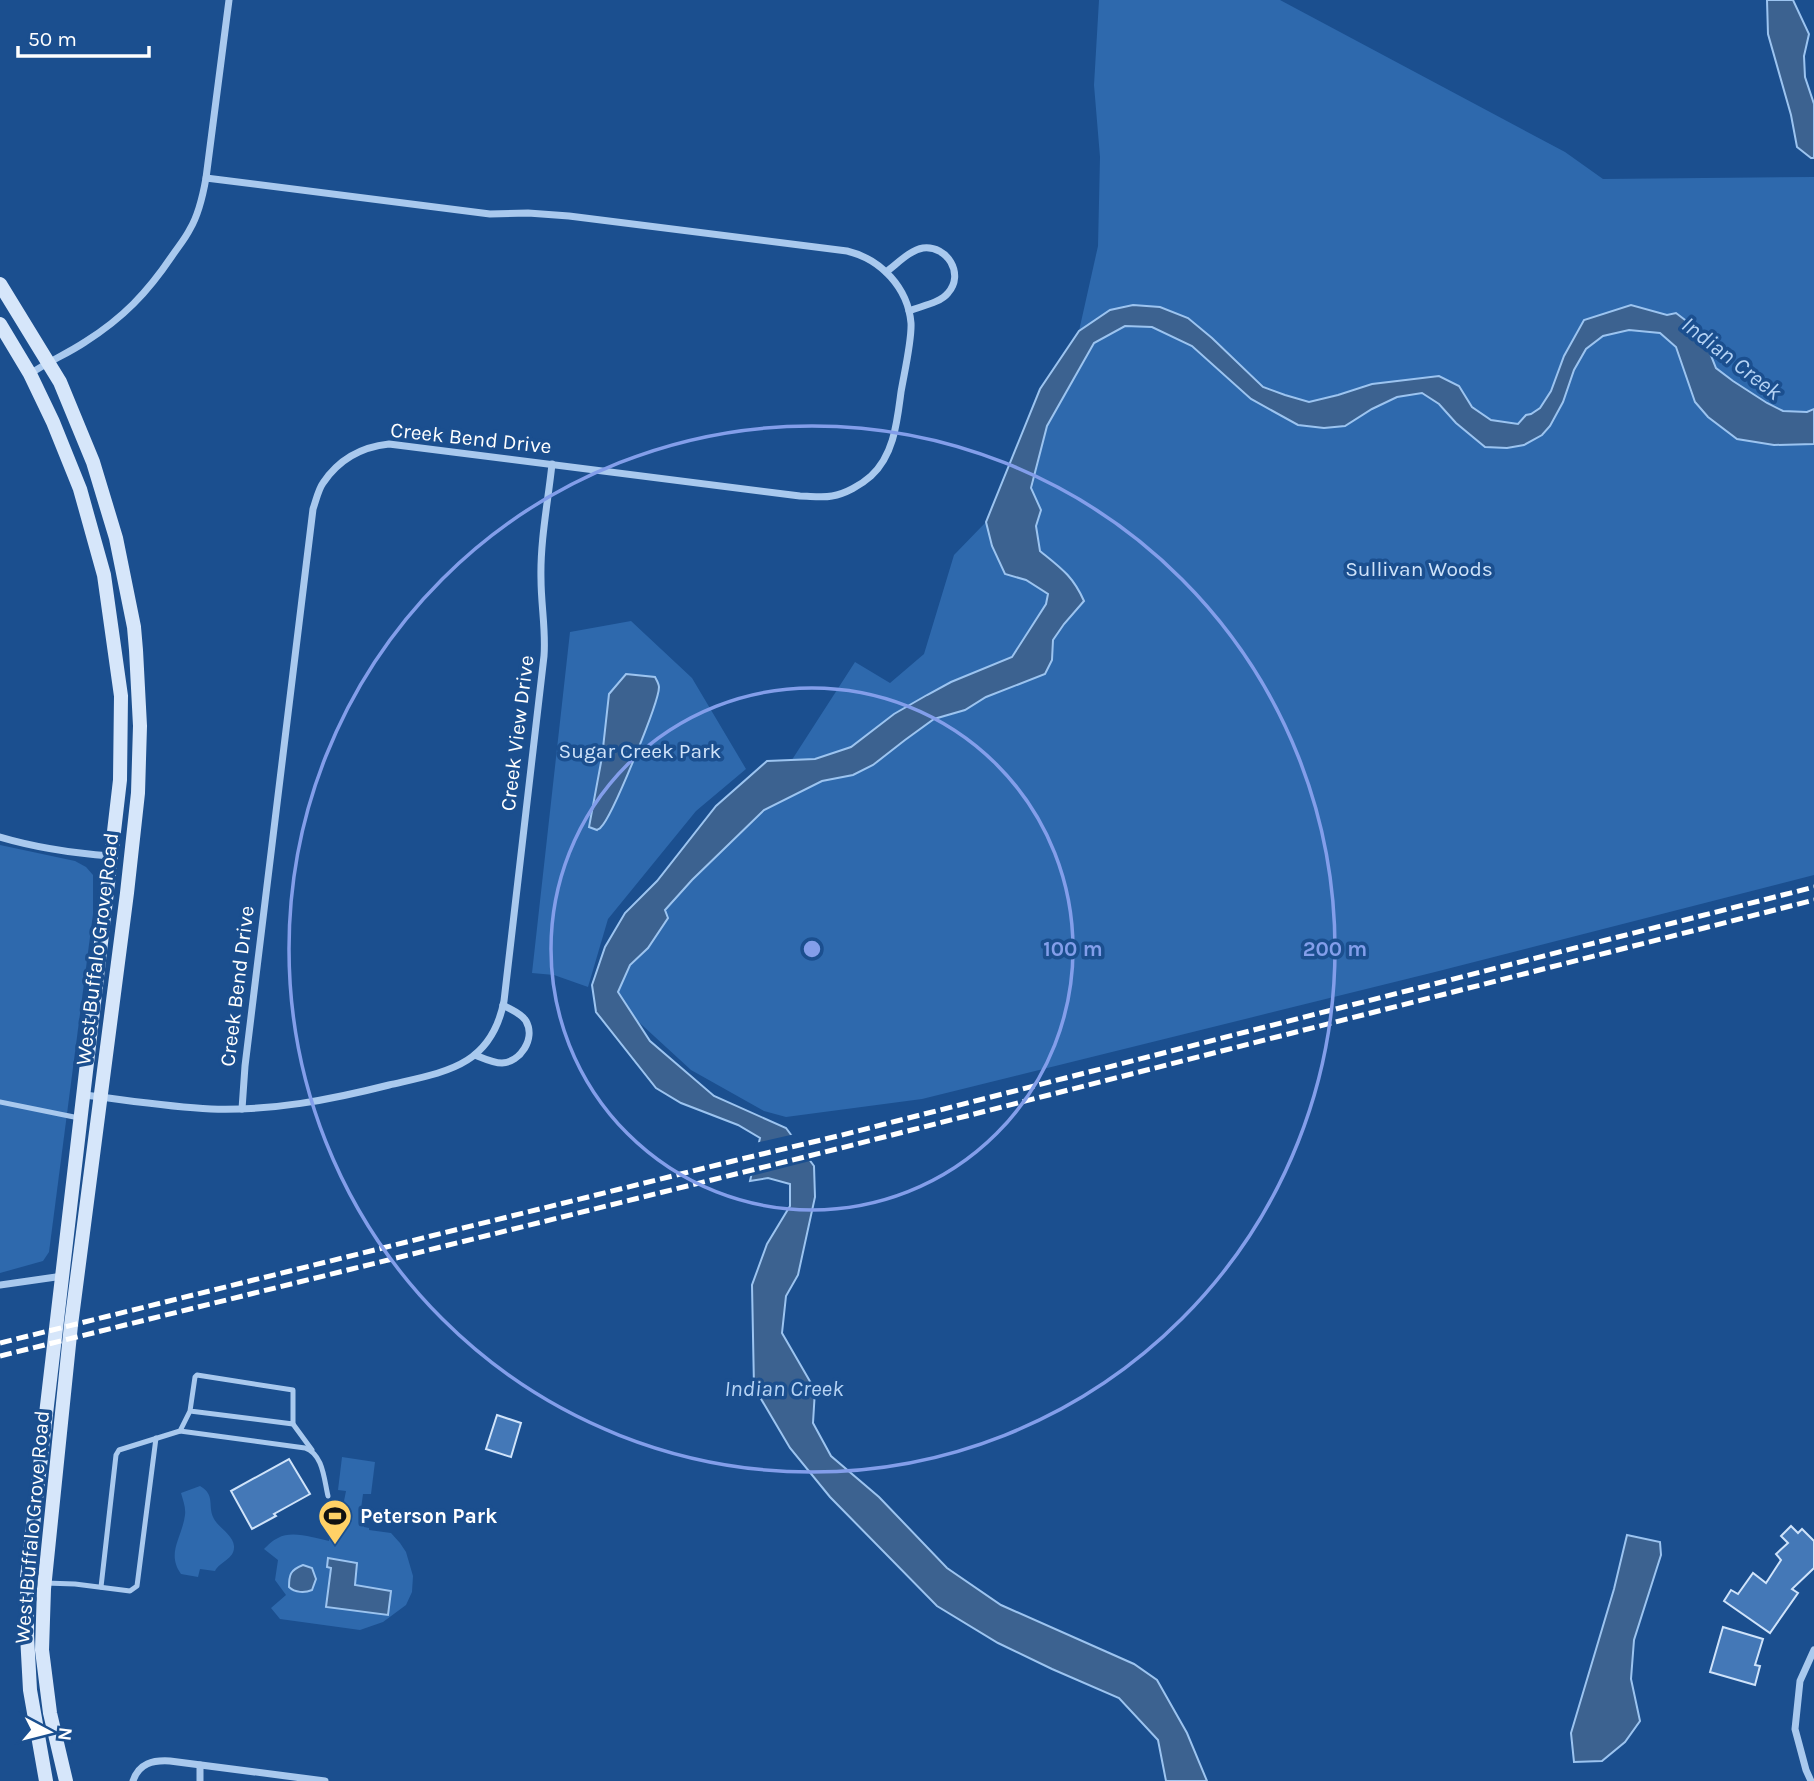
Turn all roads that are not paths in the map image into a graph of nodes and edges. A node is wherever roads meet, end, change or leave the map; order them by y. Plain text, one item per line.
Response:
1 (229, 0) edge
2 (206, 178) junction
3 (886, 272) junction
4 (0, 284) edge
5 (908, 311) junction
6 (0, 324) edge
7 (47, 363) junction
8 (30, 374) junction
9 (552, 464) junction
10 (0, 837) edge
11 (111, 856) junction
12 (503, 1005) junction
13 (475, 1055) junction
14 (83, 1095) junction
15 (100, 1097) junction
16 (0, 1102) edge
17 (242, 1109) junction
18 (80, 1118) junction
19 (78, 1275) junction
20 (61, 1276) junction
21 (0, 1285) edge
22 (190, 1411) junction
23 (293, 1424) junction
24 (180, 1431) junction
25 (156, 1438) junction
26 (313, 1450) junction
27 (328, 1496) dead end
28 (45, 1583) junction
29 (101, 1587) junction
30 (1814, 1650) edge
31 (35, 1651) junction
32 (201, 1765) junction
33 (46, 1781) edge
34 (66, 1781) edge
35 (133, 1781) edge
36 (200, 1781) edge
37 (325, 1781) edge
38 (1811, 1781) edge

1 - 2 street
2 - 3 street, Creek Bend Drive
2 - 7 street
3 - 5 street, Creek Bend Drive
3 - 5 street
4 - 7 main road, West Buffalo Grove Road
5 - 9 street, Creek Bend Drive
6 - 8 main road, West Buffalo Grove Road
7 - 8 street
7 - 15 main road, West Buffalo Grove Road
8 - 11 main road, West Buffalo Grove Road
9 - 12 street, Creek View Drive
9 - 17 street, Creek Bend Drive
10 - 11 street
11 - 14 main road, West Buffalo Grove Road
12 - 13 street, Creek View Drive
12 - 13 street
13 - 17 street, Creek View Drive
14 - 15 street, Creek View Drive
14 - 18 main road, West Buffalo Grove Road
15 - 17 street, Creek View Drive
15 - 19 main road, West Buffalo Grove Road
16 - 18 lane
18 - 20 main road, West Buffalo Grove Road
19 - 20 street
19 - 28 main road, West Buffalo Grove Road
20 - 21 street
20 - 31 main road, West Buffalo Grove Road
22 - 23 lane
22 - 23 lane
22 - 24 lane
23 - 26 lane
24 - 25 lane
24 - 26 lane
25 - 29 lane
25 - 29 lane
26 - 27 lane
28 - 29 lane
28 - 31 main road, West Buffalo Grove Road
30 - 38 street
31 - 33 main road, West Buffalo Grove Road
31 - 34 main road, West Buffalo Grove Road
32 - 35 street
32 - 36 street
32 - 37 street

